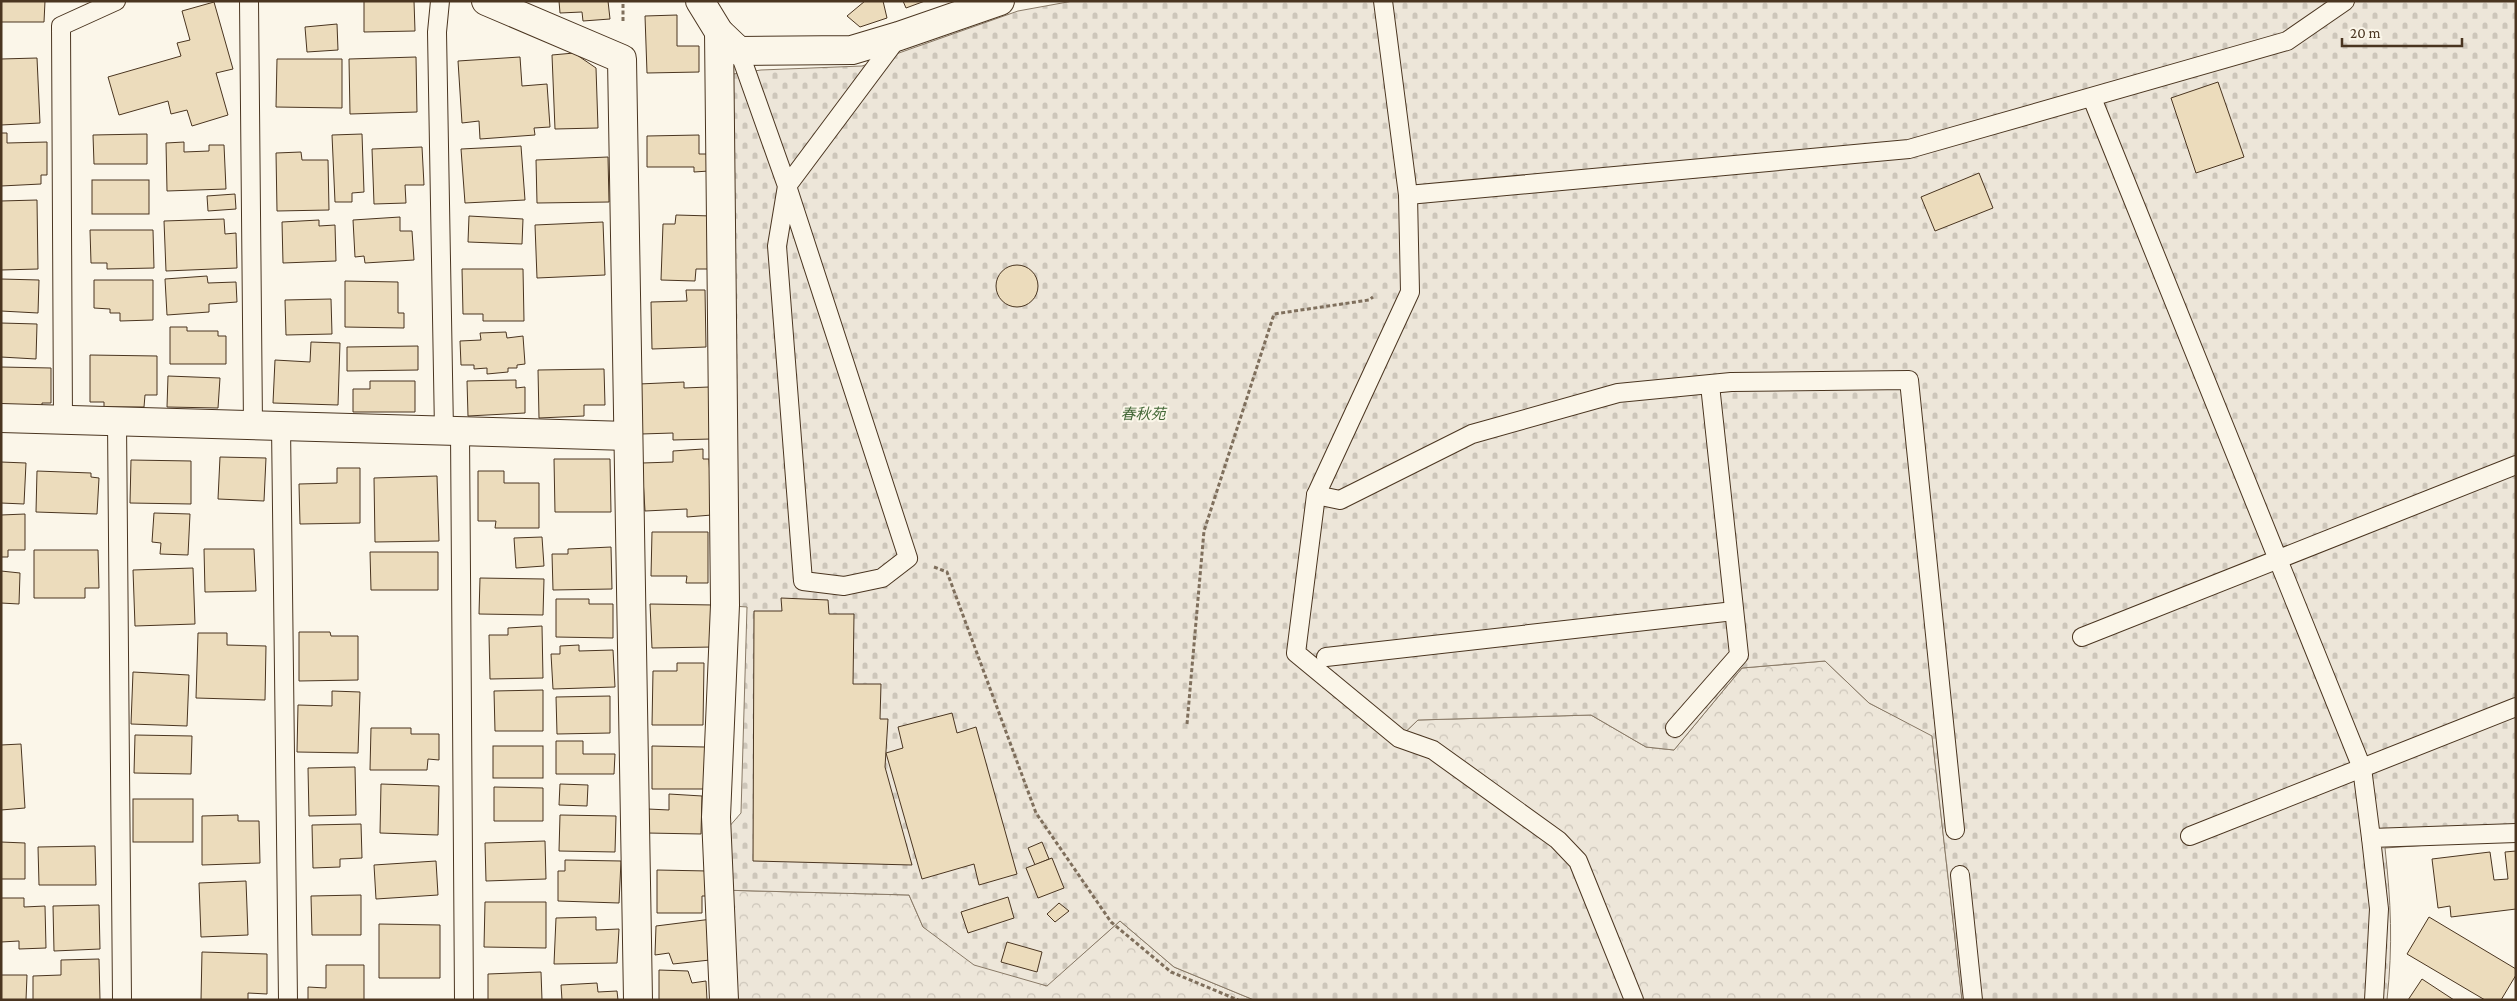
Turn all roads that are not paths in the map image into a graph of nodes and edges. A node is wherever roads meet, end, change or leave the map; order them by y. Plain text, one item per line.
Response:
1 (116, 1) edge
2 (249, 1) edge
3 (440, 1) edge
4 (486, 1) edge
5 (700, 1) edge
6 (1000, 1) edge
7 (1383, 1) edge
8 (2345, 1) edge
9 (719, 32) junction
10 (899, 36) junction
11 (739, 51) junction
12 (2092, 98) junction
13 (787, 186) junction
14 (1408, 195) junction
15 (1710, 385) junction
16 (1, 418) edge
17 (63, 420) junction
18 (117, 422) junction
19 (253, 425) junction
20 (281, 426) junction
21 (452, 432) junction
22 (628, 436) junction
23 (2516, 465) edge
24 (1316, 496) junction
25 (2278, 559) junction
26 (1734, 611) junction
27 (2082, 637) dead end
28 (1326, 657) dead end
29 (2516, 707) edge
30 (1674, 728) dead end
31 (2362, 768) junction
32 (1955, 830) dead end
33 (2516, 833) edge
34 (2190, 836) dead end
35 (2371, 838) junction
36 (1960, 875) dead end
37 (122, 1000) edge
38 (288, 1000) edge
39 (464, 1000) edge
40 (638, 1000) edge
41 (724, 1000) edge
42 (1634, 1000) edge
43 (1973, 1000) edge
44 (2374, 1000) edge

1 - 17 lane
2 - 19 lane
3 - 21 lane
4 - 22 street
5 - 9 street
6 - 10 street
7 - 14 lane
8 - 12 lane
9 - 11 street
9 - 41 street
10 - 11 street
10 - 13 lane
11 - 13 lane
12 - 14 lane
12 - 25 lane
13 - 13 lane
14 - 24 lane
15 - 24 lane
15 - 26 lane
15 - 32 lane
16 - 17 street
17 - 18 street
18 - 19 street
18 - 37 lane
19 - 20 street
20 - 21 street
20 - 38 lane
21 - 22 street
21 - 39 lane
22 - 40 street
23 - 25 lane
24 - 42 lane
25 - 27 lane
25 - 31 lane
26 - 28 lane
26 - 30 lane
29 - 31 lane
31 - 34 lane
31 - 35 lane
33 - 35 lane
35 - 44 lane
36 - 43 lane

